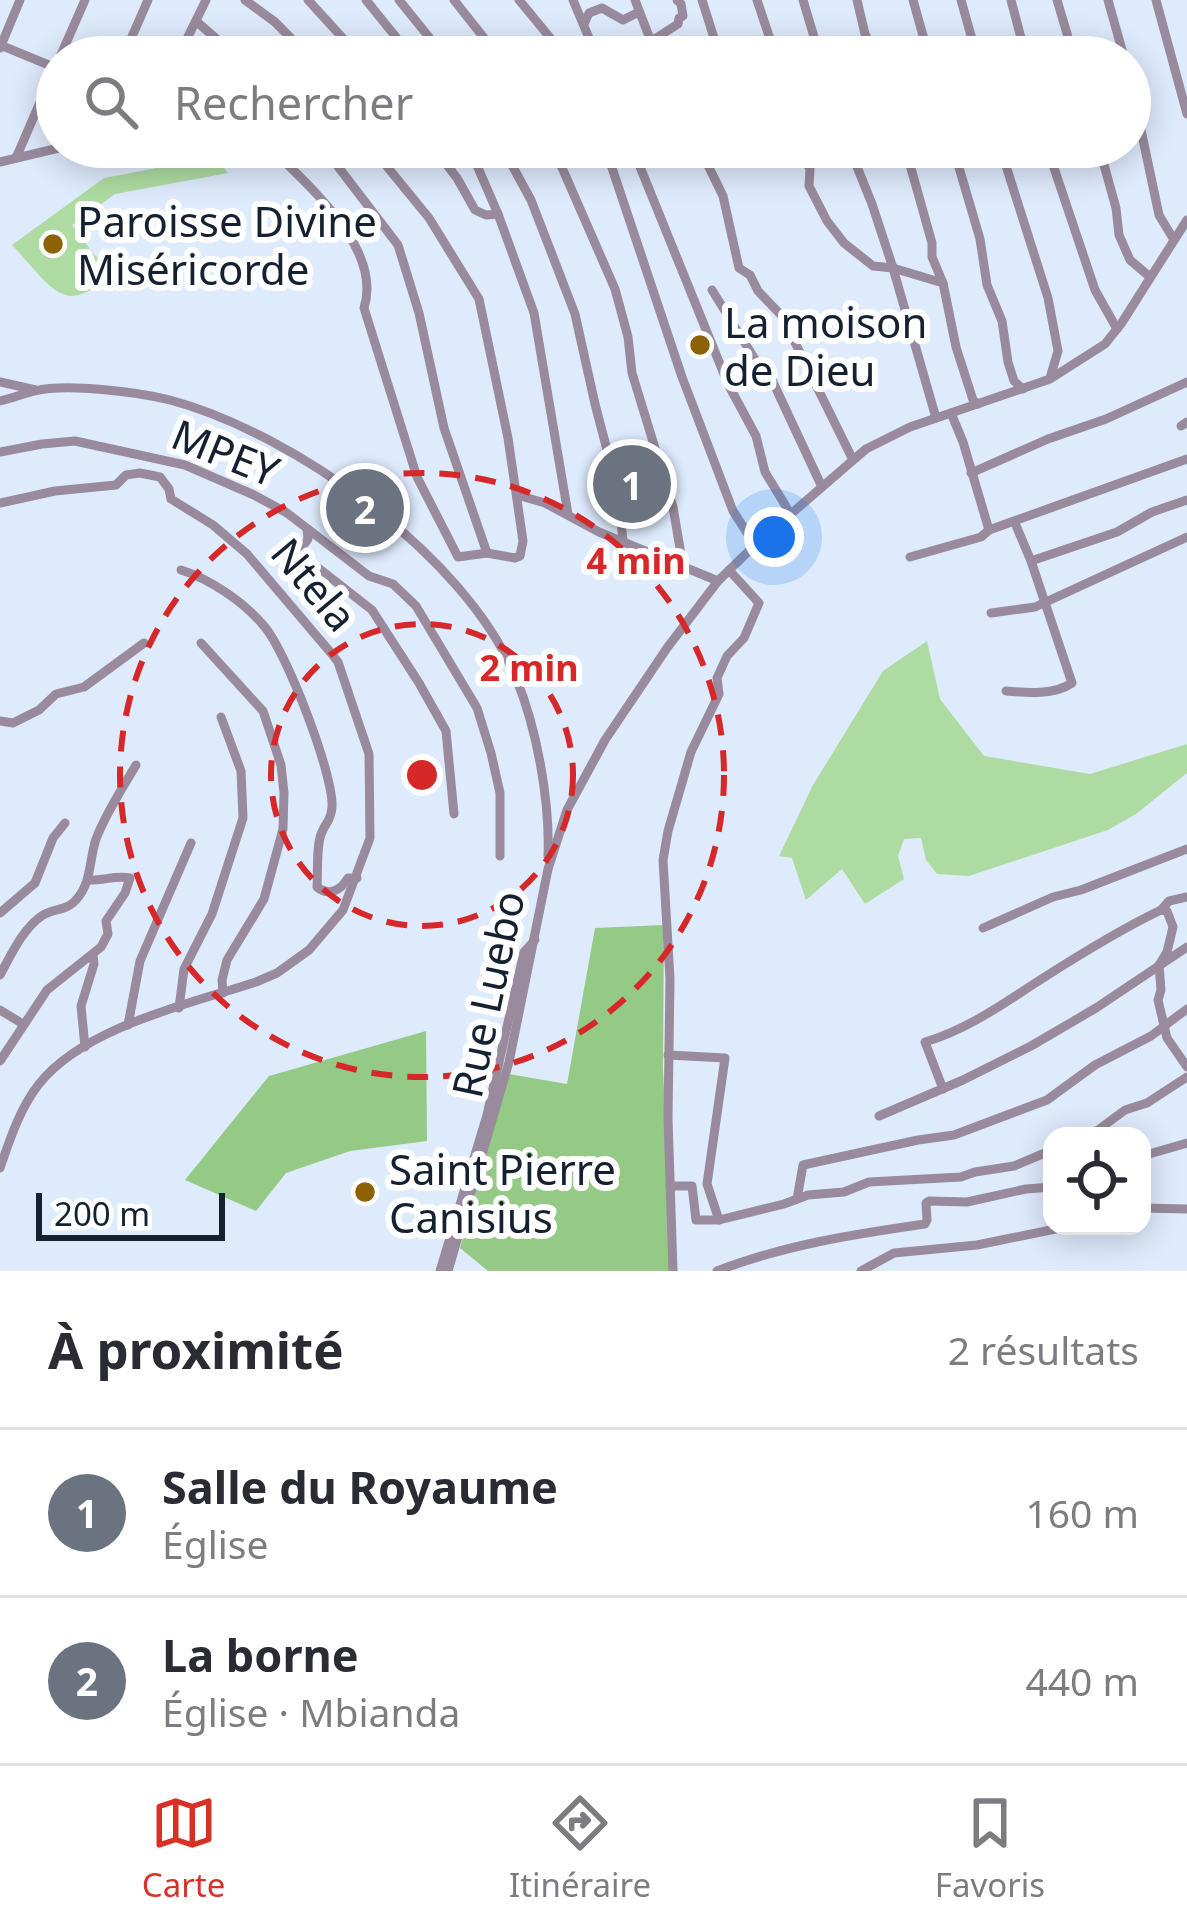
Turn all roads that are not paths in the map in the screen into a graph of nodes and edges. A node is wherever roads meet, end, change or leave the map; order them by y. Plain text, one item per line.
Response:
1 (20, 0) edge
2 (85, 0) edge
3 (148, 0) edge
4 (206, 0) edge
5 (245, 0) edge
6 (308, 0) edge
7 (366, 0) edge
8 (399, 0) edge
9 (454, 0) edge
10 (519, 0) edge
11 (573, 0) edge
12 (634, 0) edge
13 (677, 0) edge
14 (702, 0) edge
15 (758, 0) edge
16 (802, 0) edge
17 (857, 0) edge
18 (913, 0) edge
19 (962, 0) edge
20 (1011, 0) edge
21 (1058, 0) edge
22 (1108, 0) edge
23 (1156, 0) edge
24 (592, 5) edge
25 (639, 12) junction
26 (196, 21) junction
27 (584, 24) junction
28 (69, 36) edge
29 (132, 36) edge
30 (189, 36) edge
31 (213, 36) edge
32 (289, 36) edge
33 (341, 36) edge
34 (395, 36) edge
35 (428, 36) edge
36 (482, 36) edge
37 (549, 36) edge
38 (588, 36) edge
39 (648, 36) edge
40 (659, 36) edge
41 (713, 36) edge
42 (769, 36) edge
43 (813, 36) edge
44 (866, 36) edge
45 (923, 36) edge
46 (971, 36) edge
47 (1020, 36) edge
48 (1068, 36) edge
49 (1118, 36) edge
50 (0, 46) edge
51 (36, 57) edge
52 (36, 112) edge
53 (1187, 115) edge
54 (36, 153) edge
55 (16, 158) junction
56 (0, 162) edge
57 (290, 168) edge
58 (339, 168) edge
59 (388, 168) edge
60 (449, 168) edge
61 (478, 168) edge
62 (513, 168) edge
63 (562, 168) edge
64 (612, 168) edge
65 (640, 168) edge
66 (710, 168) edge
67 (809, 168) edge
68 (857, 168) edge
69 (911, 168) edge
70 (959, 168) edge
71 (1007, 168) edge
72 (1055, 168) edge
73 (1105, 168) edge
74 (1150, 168) edge
75 (498, 214) junction
76 (1187, 220) edge
77 (1174, 240) junction
78 (893, 268) junction
79 (1150, 277) junction
80 (943, 283) junction
81 (712, 290) dead end
82 (1117, 329) junction
83 (1050, 379) junction
84 (0, 382) edge
85 (1187, 382) edge
86 (1023, 389) junction
87 (36, 390) junction
88 (0, 401) edge
89 (978, 404) junction
90 (951, 413) junction
91 (936, 418) junction
92 (0, 452) edge
93 (1187, 459) edge
94 (853, 460) junction
95 (971, 473) junction
96 (822, 488) junction
97 (517, 495) junction
98 (1187, 500) edge
99 (0, 503) edge
100 (568, 514) junction
101 (790, 514) junction
102 (1015, 523) junction
103 (307, 529) junction
104 (989, 530) junction
105 (1187, 537) edge
106 (622, 541) junction
107 (755, 544) junction
108 (487, 553) junction
109 (910, 557) dead end
110 (1031, 561) junction
111 (683, 566) junction
112 (181, 570) dead end
113 (729, 571) junction
114 (718, 581) junction
115 (1046, 603) junction
116 (992, 613) dead end
117 (144, 643) dead end
118 (201, 643) dead end
119 (1006, 691) dead end
120 (221, 717) dead end
121 (0, 722) edge
122 (136, 765) dead end
123 (454, 814) dead end
124 (65, 823) dead end
125 (191, 843) dead end
126 (1186, 851) edge
127 (500, 856) dead end
128 (548, 869) junction
129 (356, 878) junction
130 (88, 880) junction
131 (1187, 897) edge
132 (2, 908) edge
133 (1161, 910) junction
134 (983, 928) dead end
135 (1187, 946) edge
136 (93, 955) junction
137 (1159, 965) junction
138 (0, 975) edge
139 (223, 993) junction
140 (178, 1007) junction
141 (1187, 1009) edge
142 (0, 1010) edge
143 (23, 1024) junction
144 (128, 1025) junction
145 (1166, 1026) junction
146 (85, 1047) junction
147 (668, 1055) junction
148 (0, 1061) edge
149 (1187, 1067) edge
150 (1187, 1077) edge
151 (944, 1089) junction
152 (879, 1116) dead end
153 (1102, 1127) edge
154 (1187, 1143) edge
155 (1151, 1153) edge
156 (1043, 1154) edge
157 (0, 1168) edge
158 (961, 1178) junction
159 (707, 1184) junction
160 (670, 1186) junction
161 (692, 1186) junction
162 (1043, 1188) edge
163 (796, 1199) junction
164 (967, 1202) junction
165 (1151, 1208) edge
166 (1187, 1209) edge
167 (719, 1220) junction
168 (1043, 1232) edge
169 (444, 1271) edge
170 (673, 1271) edge
171 (717, 1271) edge
172 (861, 1271) edge

1 - 50 street
2 - 28 street
3 - 29 street
4 - 26 street
5 - 32 street
6 - 33 street
7 - 34 street
8 - 35 street
9 - 36 street
10 - 37 street
11 - 27 street
12 - 25 street
13 - 40 street
14 - 41 street
15 - 42 street
16 - 43 street
17 - 44 street
18 - 45 street
19 - 46 street
20 - 47 street
21 - 48 street
22 - 49 street
23 - 53 street
24 - 25 street
24 - 27 street
25 - 39 street
26 - 30 street
26 - 31 street
27 - 38 street
50 - 51 street
52 - 55 street
54 - 55 street
55 - 56 street
57 - 108 street
58 - 108 street
59 - 97 street
60 - 75 street
61 - 75 street
62 - 106 street
63 - 111 street
64 - 107 street
65 - 101 street
66 - 94 street
67 - 78 street
68 - 78 street
69 - 80 street
70 - 86 street
71 - 83 street
72 - 82 street
73 - 79 street
74 - 77 street
75 - 100 street
76 - 77 street
77 - 79 street
78 - 80 street
78 - 91 street
79 - 82 street
80 - 89 street
81 - 96 street
82 - 83 street
83 - 86 street
84 - 87 street
85 - 95 street
86 - 89 street
87 - 88 street
87 - 128 street
89 - 90 street
90 - 91 street
90 - 95 street
91 - 94 street
92 - 103 street, MPEY
93 - 102 street
94 - 96 street
95 - 104 street
96 - 101 street
97 - 100 street
97 - 108 street
98 - 110 street
99 - 129 street, Ntela
100 - 106 street
101 - 107 street
102 - 104 street
102 - 110 street
103 - 123 street
103 - 127 street, MPEY
104 - 109 street
105 - 115 street
106 - 111 street
107 - 113 street
110 - 115 street
111 - 114 street
112 - 129 street
113 - 114 street
113 - 147 street
114 - 128 street
115 - 116 street
115 - 119 street
117 - 121 street
118 - 139 street
120 - 140 street
122 - 130 street
124 - 132 street
125 - 144 street
126 - 134 street
128 - 169 street, Rue Luebo
129 - 139 street, Ntela
130 - 136 street
130 - 138 street
131 - 133 street
133 - 137 street
133 - 151 street
135 - 137 street
136 - 143 street
136 - 146 street
137 - 145 street
137 - 151 street
139 - 140 street, Ntela
140 - 144 street, Ntela
141 - 145 street
142 - 143 street
143 - 148 street
144 - 146 street, Ntela
145 - 149 street
145 - 163 street
146 - 157 street, Ntela
147 - 159 street
147 - 160 street
150 - 153 street
151 - 152 street
154 - 155 street
156 - 158 street
158 - 163 street
158 - 164 street
159 - 161 street
159 - 167 street
160 - 161 street
160 - 170 street
161 - 167 street
162 - 164 street
163 - 167 street
164 - 171 street
165 - 166 street
168 - 172 street

